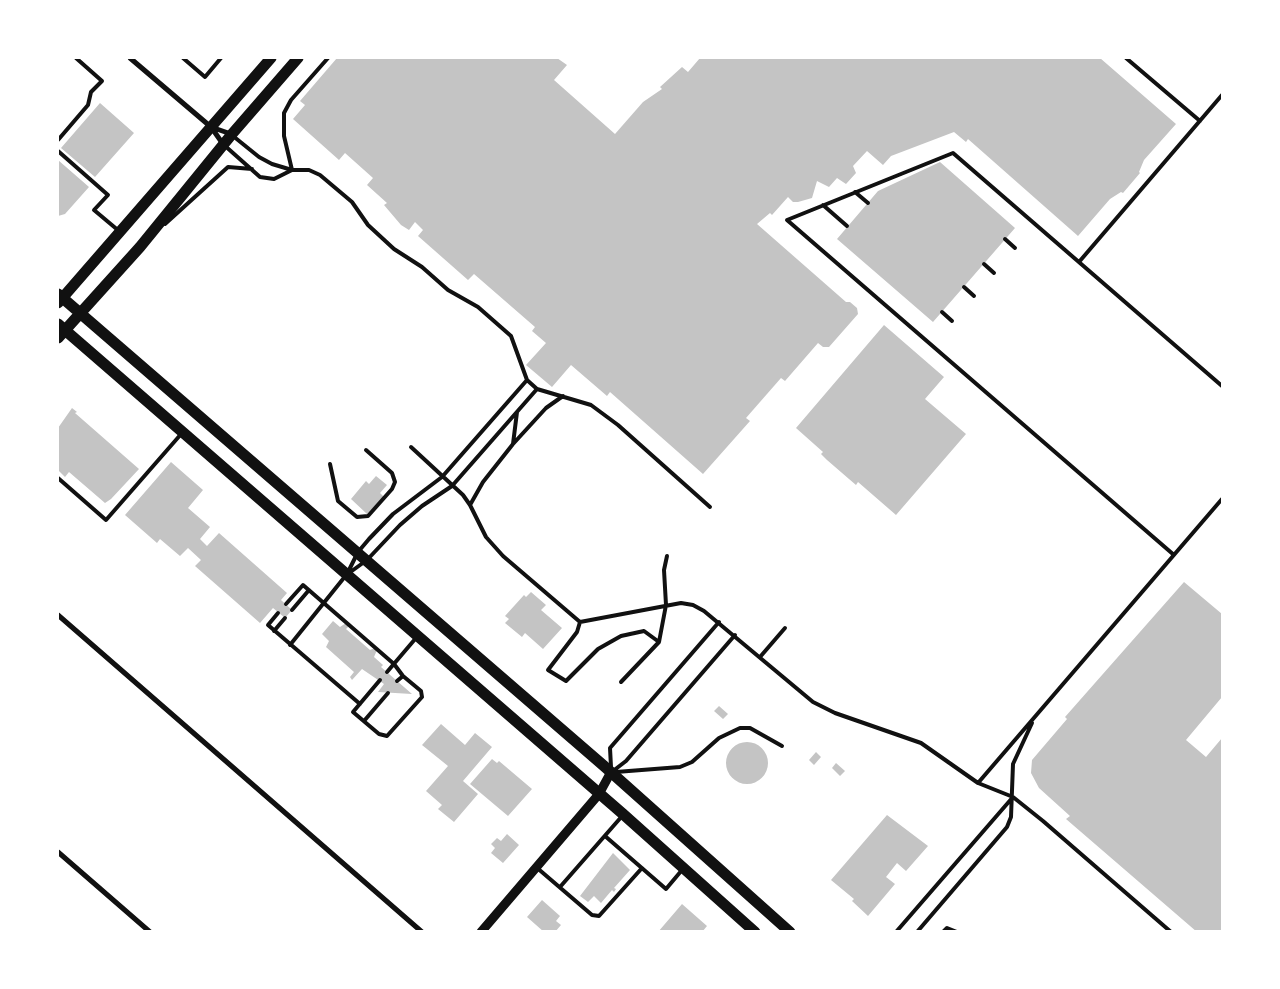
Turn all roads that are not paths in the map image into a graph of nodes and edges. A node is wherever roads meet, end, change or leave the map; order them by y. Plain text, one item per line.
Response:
1 (76, 58) edge
2 (130, 58) edge
3 (183, 58) edge
4 (221, 58) edge
5 (271, 58) edge
6 (298, 58) edge
7 (328, 58) edge
8 (1126, 58) edge
9 (1222, 95) edge
10 (1200, 121) junction
11 (210, 127) junction
12 (232, 134) junction
13 (58, 140) edge
14 (224, 144) junction
15 (58, 151) edge
16 (252, 169) junction
17 (292, 170) junction
18 (890, 178) junction
19 (893, 184) dead end
20 (855, 192) junction
21 (868, 203) dead end
22 (823, 205) junction
23 (848, 226) dead end
24 (120, 231) junction
25 (1005, 239) dead end
26 (140, 247) junction
27 (1015, 248) dead end
28 (1079, 262) junction
29 (984, 264) dead end
30 (994, 272) dead end
31 (964, 287) dead end
32 (974, 296) dead end
33 (59, 298) edge
34 (942, 312) dead end
35 (80, 313) junction
36 (952, 321) dead end
37 (60, 331) edge
38 (527, 380) junction
39 (1222, 386) edge
40 (537, 389) junction
41 (563, 396) junction
42 (517, 411) junction
43 (183, 432) junction
44 (513, 444) junction
45 (411, 448) dead end
46 (366, 450) dead end
47 (330, 464) dead end
48 (442, 477) junction
49 (58, 478) edge
50 (452, 486) junction
51 (1222, 499) edge
52 (470, 505) junction
53 (710, 507) dead end
54 (358, 552) junction
55 (1174, 555) junction
56 (667, 556) dead end
57 (367, 560) junction
58 (347, 574) junction
59 (309, 590) junction
60 (324, 603) junction
61 (286, 604) dead end
62 (666, 605) junction
63 (292, 610) dead end
64 (278, 613) dead end
65 (58, 616) edge
66 (285, 618) dead end
67 (580, 622) junction
68 (720, 622) junction
69 (785, 628) dead end
70 (274, 631) junction
71 (735, 635) junction
72 (418, 636) junction
73 (659, 642) junction
74 (290, 645) junction
75 (760, 657) junction
76 (394, 664) junction
77 (387, 672) dead end
78 (403, 676) junction
79 (380, 680) dead end
80 (397, 682) dead end
81 (621, 682) dead end
82 (388, 693) dead end
83 (360, 704) junction
84 (1036, 716) junction
85 (364, 721) junction
86 (782, 746) dead end
87 (611, 772) junction
88 (978, 783) junction
89 (599, 794) junction
90 (1013, 797) junction
91 (623, 814) junction
92 (605, 836) junction
93 (58, 852) edge
94 (536, 867) junction
95 (642, 868) junction
96 (684, 868) junction
97 (560, 887) junction
98 (150, 932) edge
99 (422, 932) edge
100 (481, 932) edge
101 (754, 932) edge
102 (790, 932) edge
103 (896, 932) edge
104 (916, 932) edge
105 (942, 932) edge
106 (957, 932) edge
107 (1171, 932) edge

1 - 13 lane
2 - 11 street
3 - 4 lane
5 - 11 main road
6 - 12 main road
7 - 17 lane
8 - 10 lane
9 - 10 lane
10 - 28 lane
11 - 12 street
11 - 14 street
11 - 24 main road
12 - 14 main road
12 - 17 lane
14 - 16 lane
14 - 26 main road
15 - 24 lane
16 - 17 lane
16 - 26 lane
17 - 38 lane
18 - 19 lane
18 - 20 lane
18 - 28 lane
20 - 21 lane
20 - 22 lane
22 - 23 lane
22 - 55 lane
24 - 33 main road
25 - 27 lane
26 - 35 main road
28 - 39 lane
29 - 30 lane
31 - 32 lane
33 - 35 main road
34 - 36 lane
35 - 37 main road
35 - 54 main road
37 - 43 main road
38 - 40 lane
38 - 48 lane
40 - 41 lane
40 - 42 lane
41 - 44 lane
41 - 53 lane
42 - 44 lane
42 - 50 lane
43 - 49 lane
43 - 58 main road
44 - 52 lane
45 - 48 lane
46 - 47 lane
48 - 50 lane
48 - 54 lane
50 - 52 lane
50 - 57 lane
51 - 55 lane
52 - 67 lane
54 - 57 main road
54 - 58 lane
55 - 84 lane
56 - 62 lane
57 - 58 lane
57 - 87 main road
58 - 60 lane
58 - 72 main road
59 - 60 lane
59 - 61 lane
59 - 63 lane
60 - 74 lane
60 - 76 lane
62 - 67 lane
62 - 68 lane
62 - 73 lane
64 - 70 lane
65 - 99 street
66 - 70 lane
67 - 73 lane
68 - 71 lane
68 - 87 lane
69 - 75 lane
70 - 74 lane
71 - 75 lane
71 - 87 lane
72 - 76 lane
72 - 89 main road
73 - 81 lane
74 - 83 lane
75 - 88 lane
76 - 77 lane
76 - 78 lane
78 - 80 lane
78 - 85 lane
79 - 83 lane
82 - 85 lane
83 - 85 lane
84 - 88 lane
84 - 90 lane
86 - 87 lane
87 - 89 street
87 - 102 main road
88 - 90 lane
89 - 91 main road
89 - 94 street
90 - 103 lane
90 - 104 lane
90 - 107 lane
91 - 92 lane
91 - 96 main road
92 - 95 lane
92 - 97 lane
93 - 98 street
94 - 97 lane
94 - 100 street
95 - 96 lane
95 - 97 lane
96 - 101 main road
105 - 106 lane

